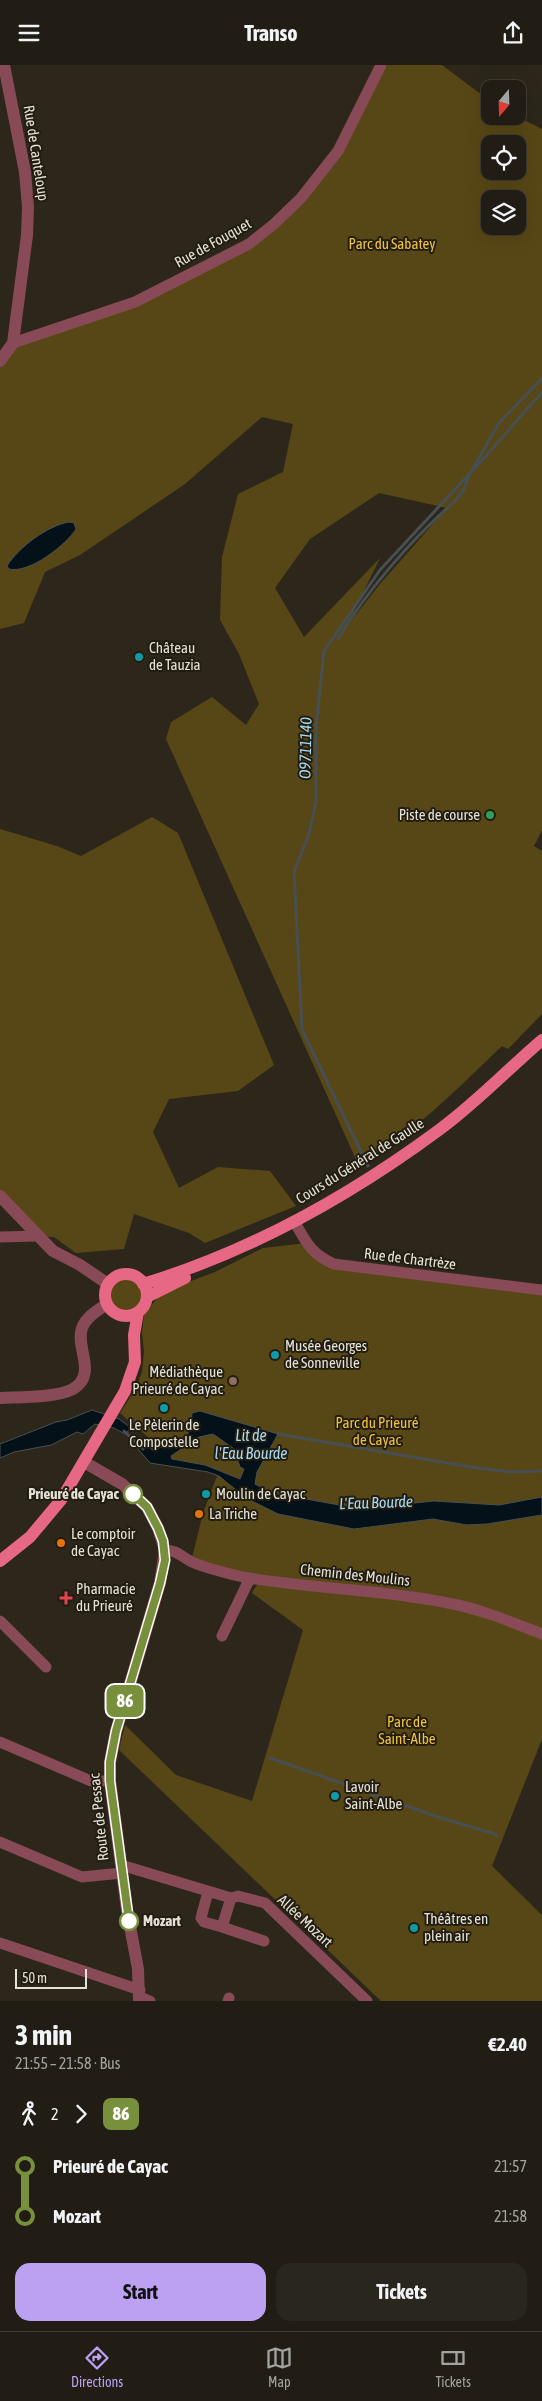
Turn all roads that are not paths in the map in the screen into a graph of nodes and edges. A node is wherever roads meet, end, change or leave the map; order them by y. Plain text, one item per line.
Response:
1 (4, 65) edge
2 (381, 65) edge
3 (13, 343) junction
4 (0, 361) edge
5 (542, 1039) edge
6 (0, 1196) edge
7 (296, 1224) junction
8 (0, 1237) edge
9 (38, 1237) junction
10 (143, 1283) junction
11 (108, 1284) junction
12 (542, 1289) edge
13 (147, 1297) junction
14 (107, 1304) junction
15 (138, 1312) junction
16 (124, 1315) junction
17 (134, 1335) junction
18 (0, 1398) edge
19 (84, 1461) junction
20 (165, 1550) junction
21 (0, 1561) edge
22 (250, 1578) junction
23 (0, 1621) edge
24 (542, 1633) edge
25 (222, 1635) dead end
26 (46, 1667) dead end
27 (0, 1742) edge
28 (110, 1781) junction
29 (0, 1842) edge
30 (121, 1869) junction
31 (208, 1892) junction
32 (231, 1898) junction
33 (222, 1927) junction
34 (264, 1941) dead end
35 (0, 1943) edge
36 (142, 1997) edge
37 (367, 2001) edge

1 - 3 street, Rue de Canteloup
2 - 3 street, Rue de Fouquet
3 - 4 street, Rue de Canteloup
5 - 7 main road, Cours du Général de Gaulle
6 - 9 street
7 - 10 main road, Cours du Général de Gaulle
7 - 12 street, Rue de Chartrèze
7 - 13 main road
8 - 9 street
9 - 11 street
10 - 11 main road
10 - 13 main road
11 - 14 main road
13 - 15 main road
14 - 16 main road
14 - 18 street
15 - 16 main road
15 - 17 main road
16 - 17 main road
17 - 19 main road
19 - 20 street, Route de Pessac
19 - 21 main road
20 - 22 street, Chemin des Moulins
20 - 28 street, Route de Pessac
22 - 24 street, Chemin des Moulins
22 - 25 street
23 - 26 street
27 - 28 street
28 - 30 street, Route de Pessac
29 - 30 street
30 - 31 street, Allée Mozart
30 - 36 street, Route de Pessac
31 - 32 street, Allée Mozart
31 - 33 street
32 - 33 street
32 - 37 street, Allée Mozart
33 - 34 street
35 - 36 street

